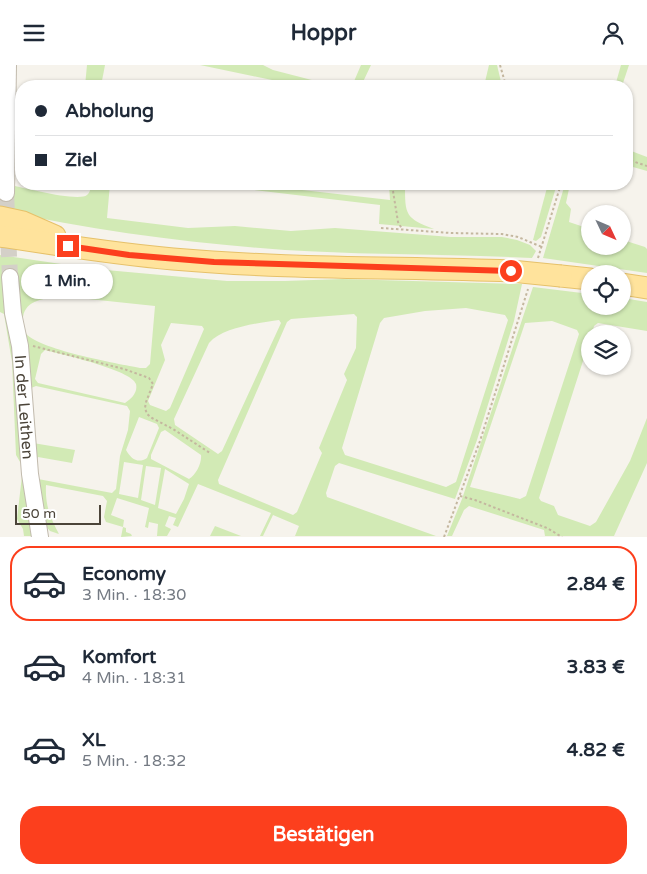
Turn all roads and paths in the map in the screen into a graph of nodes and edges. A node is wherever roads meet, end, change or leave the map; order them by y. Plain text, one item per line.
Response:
1 (8, 65) edge
2 (500, 65) edge
3 (504, 80) edge
4 (633, 161) edge
5 (647, 166) edge
6 (559, 190) edge
7 (394, 191) dead end
8 (6, 193) tunnel mouth
9 (0, 217) edge
10 (381, 228) dead end
11 (402, 229) junction
12 (0, 236) edge
13 (542, 247) junction
14 (83, 248) junction
15 (536, 265) dead end
16 (10, 277) tunnel mouth
17 (581, 278) edge
18 (530, 284) dead end
19 (631, 285) edge
20 (647, 288) edge
21 (20, 346) junction
22 (210, 453) dead end
23 (460, 496) junction
24 (44, 535) edge
25 (444, 537) edge
26 (562, 537) edge

1 - 8 street
2 - 3 path
4 - 5 path
6 - 13 path
7 - 11 path
9 - 14 main road
10 - 11 path
11 - 13 path
12 - 14 main road
13 - 15 path
14 - 17 main road, bridge
16 - 21 street, In der Leithen
18 - 23 path
19 - 20 main road
21 - 22 path
21 - 24 street, In der Leithen
23 - 25 path
23 - 26 path

